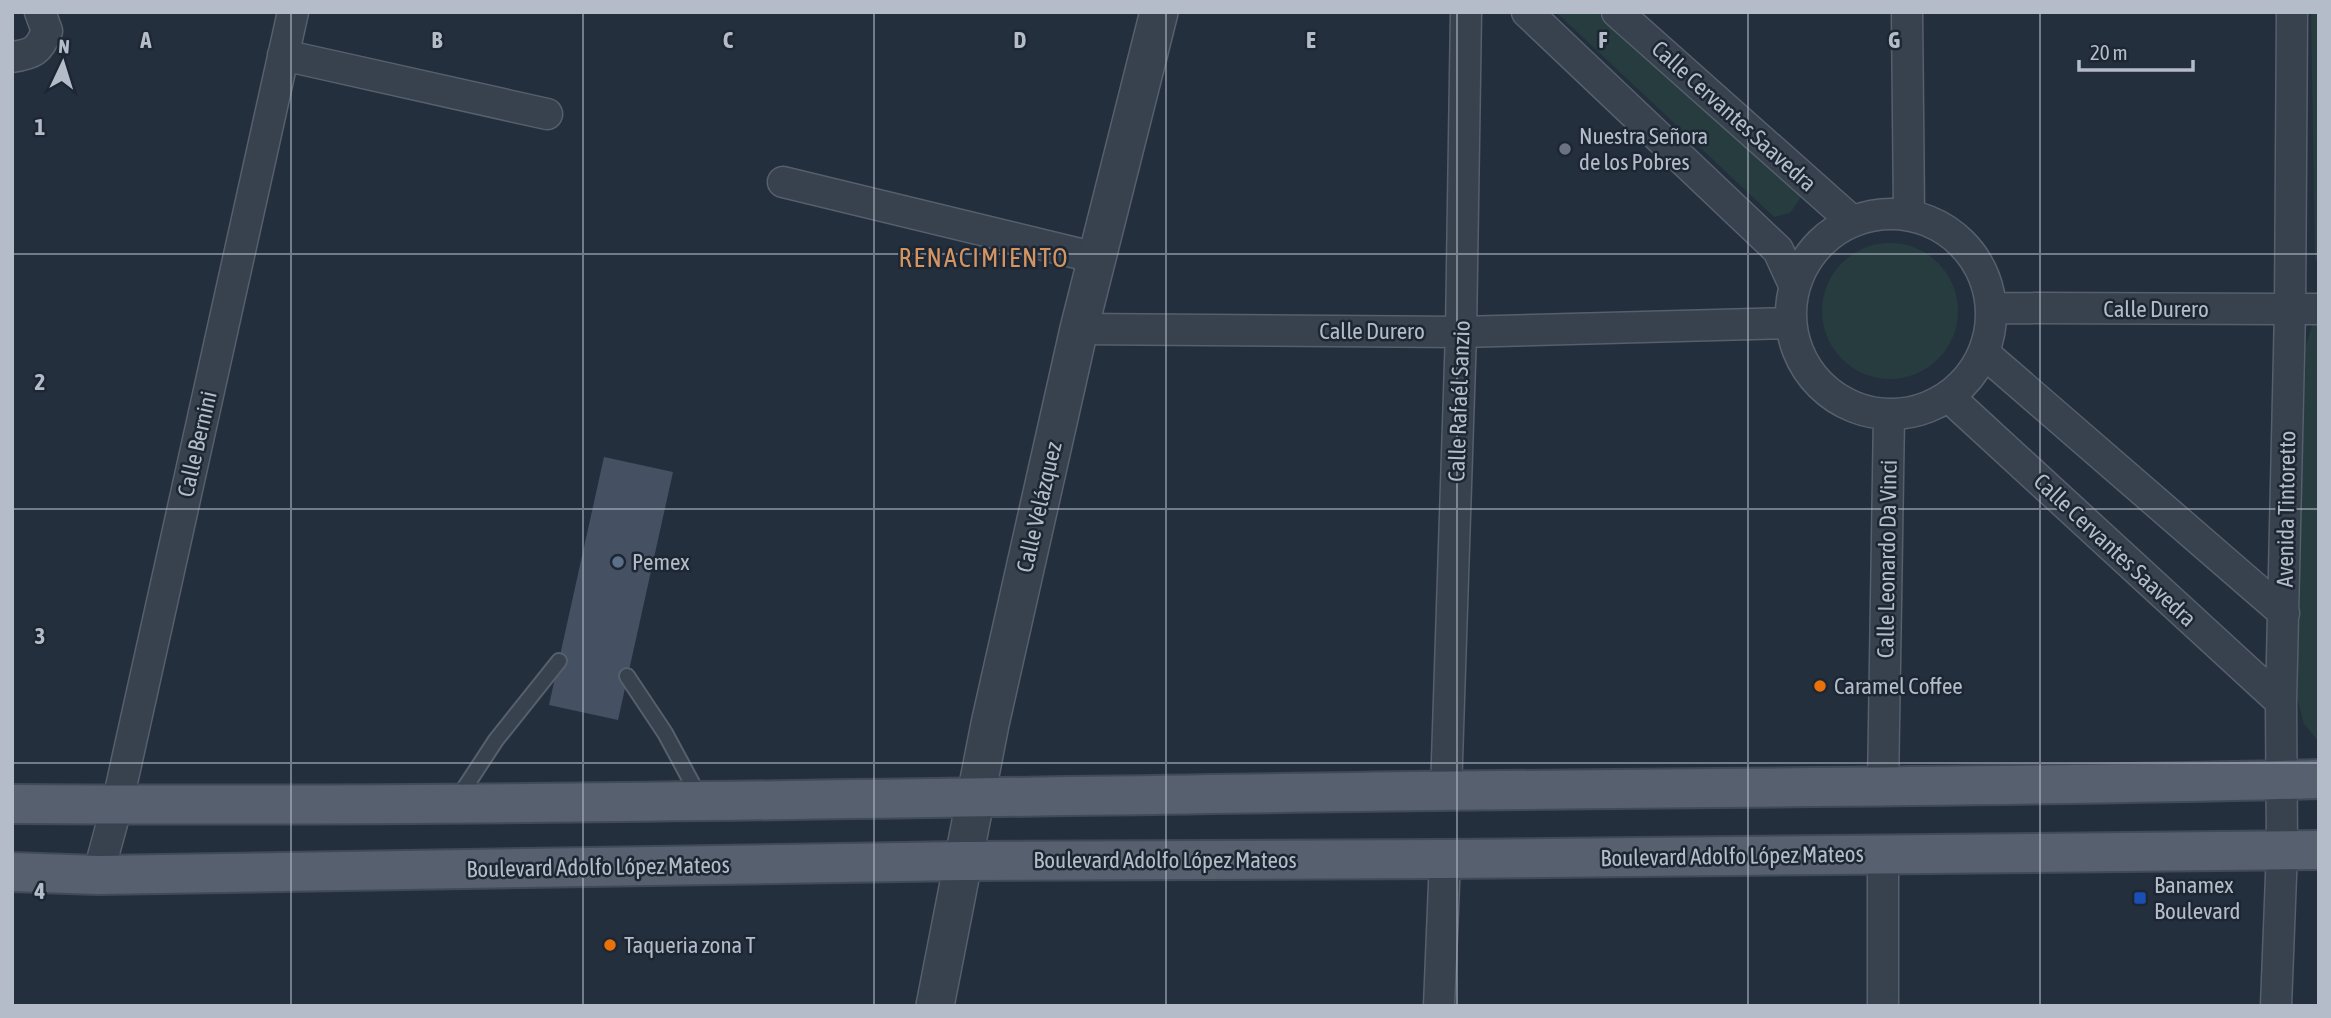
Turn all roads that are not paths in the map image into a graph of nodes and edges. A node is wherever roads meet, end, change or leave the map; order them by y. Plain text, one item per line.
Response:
1 (40, 12) edge
2 (293, 12) edge
3 (1159, 12) edge
4 (1466, 12) edge
5 (1527, 12) edge
6 (1617, 12) edge
7 (1907, 12) edge
8 (2292, 12) edge
9 (284, 55) junction
10 (12, 58) edge
11 (547, 114) dead end
12 (783, 182) dead end
13 (1909, 214) junction
14 (1852, 221) junction
15 (1097, 258) junction
16 (1794, 285) junction
17 (1993, 308) junction
18 (2304, 310) edge
19 (1790, 323) junction
20 (1079, 329) junction
21 (1461, 332) junction
22 (1985, 354) junction
23 (1949, 397) junction
24 (1889, 415) junction
25 (2284, 613) junction
26 (559, 661) dead end
27 (627, 676) dead end
28 (2281, 702) junction
29 (2300, 779) edge
30 (1883, 788) junction
31 (1446, 790) junction
32 (976, 797) junction
33 (702, 801) junction
34 (456, 802) junction
35 (12, 804) edge
36 (117, 805) junction
37 (2300, 850) edge
38 (1883, 855) junction
39 (1445, 859) junction
40 (963, 861) junction
41 (12, 872) edge
42 (98, 875) junction
43 (935, 1006) edge
44 (1438, 1006) edge
45 (1883, 1006) edge
46 (2276, 1006) edge

1 - 10 street
2 - 9 street, Calle Bernini
3 - 15 street, Calle Velázquez
4 - 21 street, Calle Rafaél Sanzio
5 - 16 street
6 - 14 street, Calle Cervantes Saavedra
7 - 13 street
8 - 18 street, Avenida Tintoretto
9 - 11 street
9 - 36 street, Calle Bernini
12 - 15 street
13 - 14 street
13 - 17 street
14 - 16 street
15 - 20 street, Calle Velázquez
16 - 19 street
17 - 18 street, Calle Durero
17 - 22 street
18 - 25 street, Avenida Tintoretto
19 - 21 street, Calle Durero
19 - 24 street
20 - 21 street, Calle Durero
20 - 32 street, Calle Velázquez
21 - 31 street, Calle Rafaél Sanzio
22 - 23 street
22 - 25 street
23 - 24 street
23 - 28 street, Calle Cervantes Saavedra
24 - 30 street, Calle Leonardo Da Vinci
25 - 28 street, Avenida Tintoretto
26 - 34 lane
27 - 33 lane
28 - 29 street, Avenida Tintoretto
29 - 30 main road
29 - 37 street, Avenida Tintoretto
30 - 31 main road
31 - 32 main road
32 - 33 main road
32 - 40 street, Calle Velázquez
33 - 34 main road
34 - 36 main road
35 - 36 main road
36 - 42 street, Calle Bernini
37 - 38 main road, Boulevard Adolfo López Mateos
37 - 46 street, Avenida Tintoretto
38 - 39 main road, Boulevard Adolfo López Mateos
38 - 45 street
39 - 40 main road, Boulevard Adolfo López Mateos
39 - 44 street
40 - 42 main road, Boulevard Adolfo López Mateos
40 - 43 street, Calle Velázquez
41 - 42 main road, Boulevard Adolfo López Mateos

